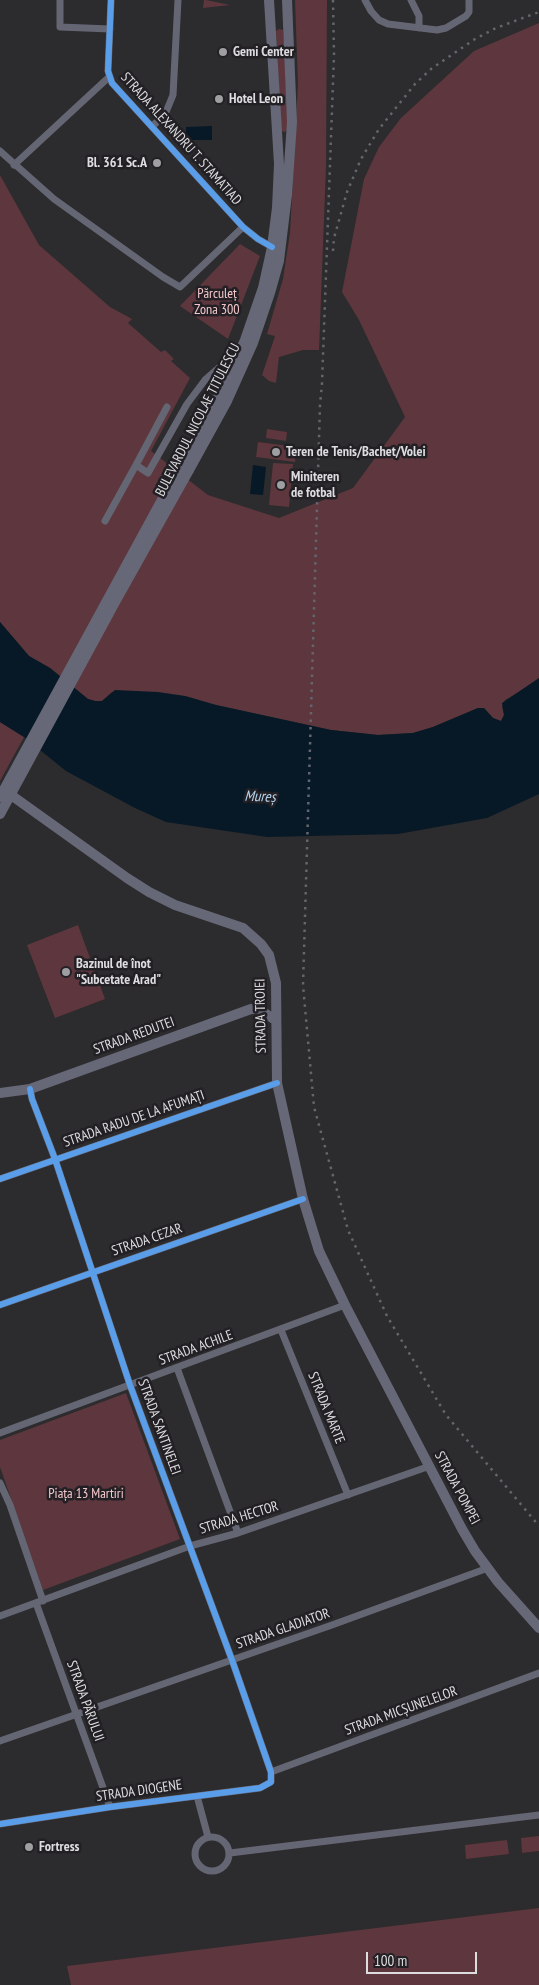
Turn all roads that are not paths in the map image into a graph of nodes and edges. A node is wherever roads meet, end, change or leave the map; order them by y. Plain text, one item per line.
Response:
1 (60, 0) edge
2 (111, 0) edge
3 (178, 0) edge
4 (269, 0) edge
5 (288, 0) edge
6 (365, 0) edge
7 (411, 0) edge
8 (469, 0) edge
9 (419, 28) junction
10 (110, 29) junction
11 (109, 77) junction
12 (152, 127) junction
13 (0, 151) edge
14 (14, 165) junction
15 (243, 227) junction
16 (272, 246) junction
17 (234, 364) junction
18 (167, 406) dead end
19 (136, 465) junction
20 (185, 468) junction
21 (105, 521) dead end
22 (0, 788) edge
23 (0, 798) edge
24 (0, 814) edge
25 (275, 1020) junction
26 (277, 1083) junction
27 (30, 1089) junction
28 (0, 1093) edge
29 (55, 1159) junction
30 (0, 1179) edge
31 (303, 1199) junction
32 (93, 1272) junction
33 (0, 1305) edge
34 (345, 1305) junction
35 (281, 1330) junction
36 (369, 1350) joint
37 (177, 1368) junction
38 (130, 1385) junction
39 (0, 1433) edge
40 (430, 1466) junction
41 (0, 1483) edge
42 (348, 1495) junction
43 (238, 1533) junction
44 (190, 1546) junction
45 (488, 1568) junction
46 (39, 1602) junction
47 (0, 1616) edge
48 (539, 1628) edge
49 (232, 1660) junction
50 (539, 1673) edge
51 (76, 1714) junction
52 (0, 1741) edge
53 (271, 1772) junction
54 (197, 1796) junction
55 (110, 1807) junction
56 (539, 1815) edge
57 (0, 1824) edge
58 (208, 1837) junction
59 (230, 1853) junction

1 - 10 street
2 - 10 street, STRADA ALEXANDRU T. STAMATIAD
3 - 12 street
4 - 16 main road, BULEVARDUL NICOLAE TITULESCU
5 - 20 main road, BULEVARDUL NICOLAE TITULESCU
6 - 9 street
7 - 9 street
8 - 9 street
10 - 11 street, STRADA ALEXANDRU T. STAMATIAD
11 - 12 street, STRADA ALEXANDRU T. STAMATIAD
11 - 14 street
12 - 15 street, STRADA ALEXANDRU T. STAMATIAD
13 - 14 street
14 - 15 street
15 - 16 street, STRADA ALEXANDRU T. STAMATIAD
16 - 17 main road, BULEVARDUL NICOLAE TITULESCU
17 - 19 street
17 - 20 main road, BULEVARDUL NICOLAE TITULESCU
18 - 19 street
19 - 21 street
20 - 23 main road, BULEVARDUL NICOLAE TITULESCU, bridge
20 - 24 main road, BULEVARDUL NICOLAE TITULESCU, bridge
22 - 25 main road, STRADA TROIEI
25 - 26 main road, STRADA TROIEI
25 - 27 main road, STRADA REDUTEI
26 - 29 street, STRADA RADU DE LA AFUMAȚI
26 - 31 main road, STRADA TROIEI
27 - 28 main road, STRADA REDUTEI
27 - 29 street, STRADA SANTINELEI
29 - 30 street, STRADA RADU DE LA AFUMAȚI
29 - 32 street, STRADA SANTINELEI
31 - 32 street, STRADA CEZAR
31 - 34 main road, STRADA TROIEI
32 - 33 street, STRADA CEZAR
32 - 38 street, STRADA SANTINELEI
34 - 35 street, STRADA ACHILE
34 - 36 main road, STRADA TROIEI
35 - 37 street, STRADA ACHILE
35 - 42 street, STRADA MARTE
36 - 40 main road, STRADA POMPEI
37 - 38 street, STRADA ACHILE
37 - 43 street
38 - 39 street, STRADA ACHILE
38 - 44 street, STRADA SANTINELEI
40 - 42 street, STRADA HECTOR
40 - 45 main road, STRADA POMPEI
41 - 46 street
42 - 43 street, STRADA HECTOR
43 - 44 street, STRADA HECTOR
44 - 46 street, STRADA HECTOR
44 - 49 street, STRADA SANTINELEI
45 - 48 main road, STRADA POMPEI
45 - 49 street, STRADA GLADIATOR
46 - 47 street, STRADA HECTOR
46 - 51 street, STRADA PĂRULUI
49 - 51 street, STRADA GLADIATOR
49 - 53 street, STRADA SANTINELEI
50 - 53 street, STRADA MICȘUNELELOR
51 - 52 street, STRADA GLADIATOR
51 - 55 street, STRADA PĂRULUI
53 - 54 street, STRADA DIOGENE
54 - 55 street, STRADA DIOGENE
54 - 58 street, STRADA DIOGENE
55 - 57 street, STRADA DIOGENE
56 - 59 street
58 - 59 street
58 - 59 street

